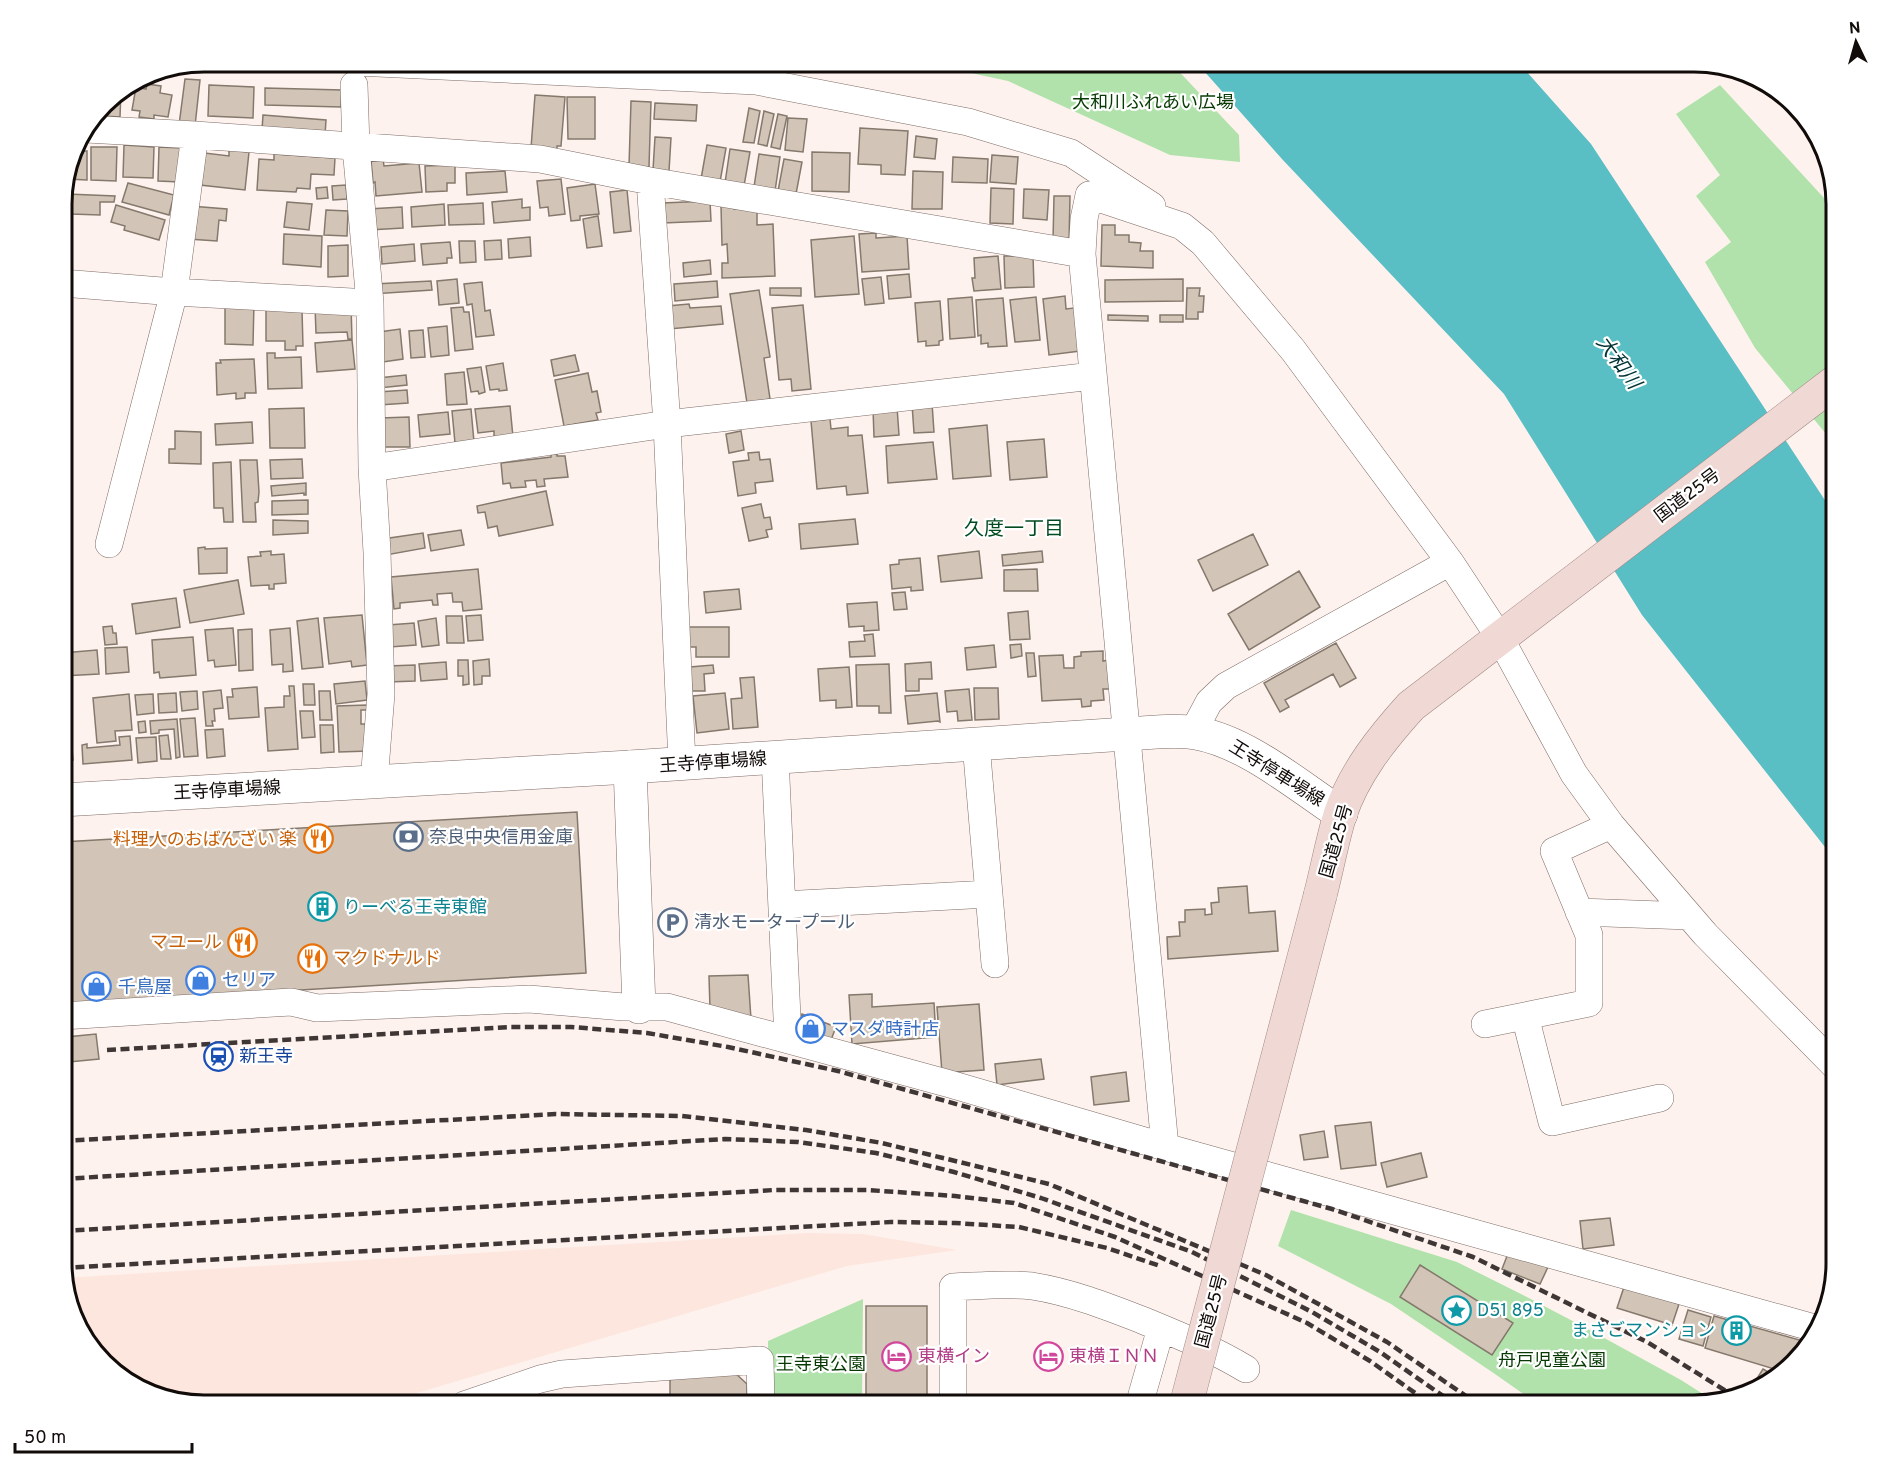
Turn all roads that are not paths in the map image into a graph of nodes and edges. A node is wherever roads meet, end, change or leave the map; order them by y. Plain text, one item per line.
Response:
1 (355, 73) edge
2 (95, 129) edge
3 (195, 135) junction
4 (356, 147) junction
5 (650, 181) junction
6 (1182, 226) junction
7 (1082, 254) junction
8 (72, 285) edge
9 (174, 292) junction
10 (370, 303) junction
11 (1093, 376) junction
12 (1826, 389) edge
13 (667, 424) junction
14 (372, 468) junction
15 (109, 544) dead end
16 (1450, 562) junction
17 (1508, 632) junction
18 (1194, 732) junction
19 (1126, 734) junction
20 (976, 744) junction
21 (775, 757) junction
22 (682, 764) junction
23 (630, 767) junction
24 (374, 782) junction
25 (72, 799) edge
26 (1341, 814) junction
27 (1611, 825) junction
28 (989, 894) junction
29 (782, 905) junction
30 (1579, 912) junction
31 (1689, 916) junction
32 (995, 964) dead end
33 (639, 1007) junction
34 (72, 1015) edge
35 (1525, 1016) junction
36 (1485, 1024) dead end
37 (788, 1039) junction
38 (1826, 1057) edge
39 (1660, 1098) dead end
40 (1165, 1147) junction
41 (1809, 1327) edge
42 (1161, 1328) junction
43 (1246, 1369) dead end
44 (498, 1395) edge
45 (760, 1395) edge
46 (953, 1395) edge
47 (1142, 1395) edge
48 (1189, 1395) edge

1 - 4 street
1 - 6 street
2 - 3 street
3 - 4 street
3 - 9 street
4 - 5 street
4 - 10 street
5 - 7 street
5 - 13 street
6 - 7 street
6 - 16 street
7 - 11 street
8 - 9 street
9 - 10 street
9 - 15 street
10 - 14 street
11 - 13 street
11 - 19 street
12 - 17 highway, 国道25号
13 - 14 street
13 - 22 street
14 - 24 street
16 - 17 street
16 - 18 street
17 - 26 highway, 国道25号
17 - 27 street
18 - 19 main road, 王寺停車場線
18 - 26 main road, 王寺停車場線
19 - 20 main road, 王寺停車場線
19 - 40 street
20 - 21 main road, 王寺停車場線
20 - 28 street
21 - 22 main road, 王寺停車場線
21 - 29 street
22 - 23 main road, 王寺停車場線
23 - 24 main road, 王寺停車場線
23 - 33 main road
24 - 25 main road, 王寺停車場線
26 - 48 highway, 国道25号, bridge
27 - 30 street
27 - 31 street
28 - 29 street
28 - 32 street
29 - 37 street
30 - 31 street
30 - 35 street
31 - 38 street
33 - 34 street
33 - 37 street
35 - 36 street
35 - 39 street
37 - 40 street
40 - 41 street
42 - 43 street
42 - 46 street
42 - 47 street
44 - 45 street

